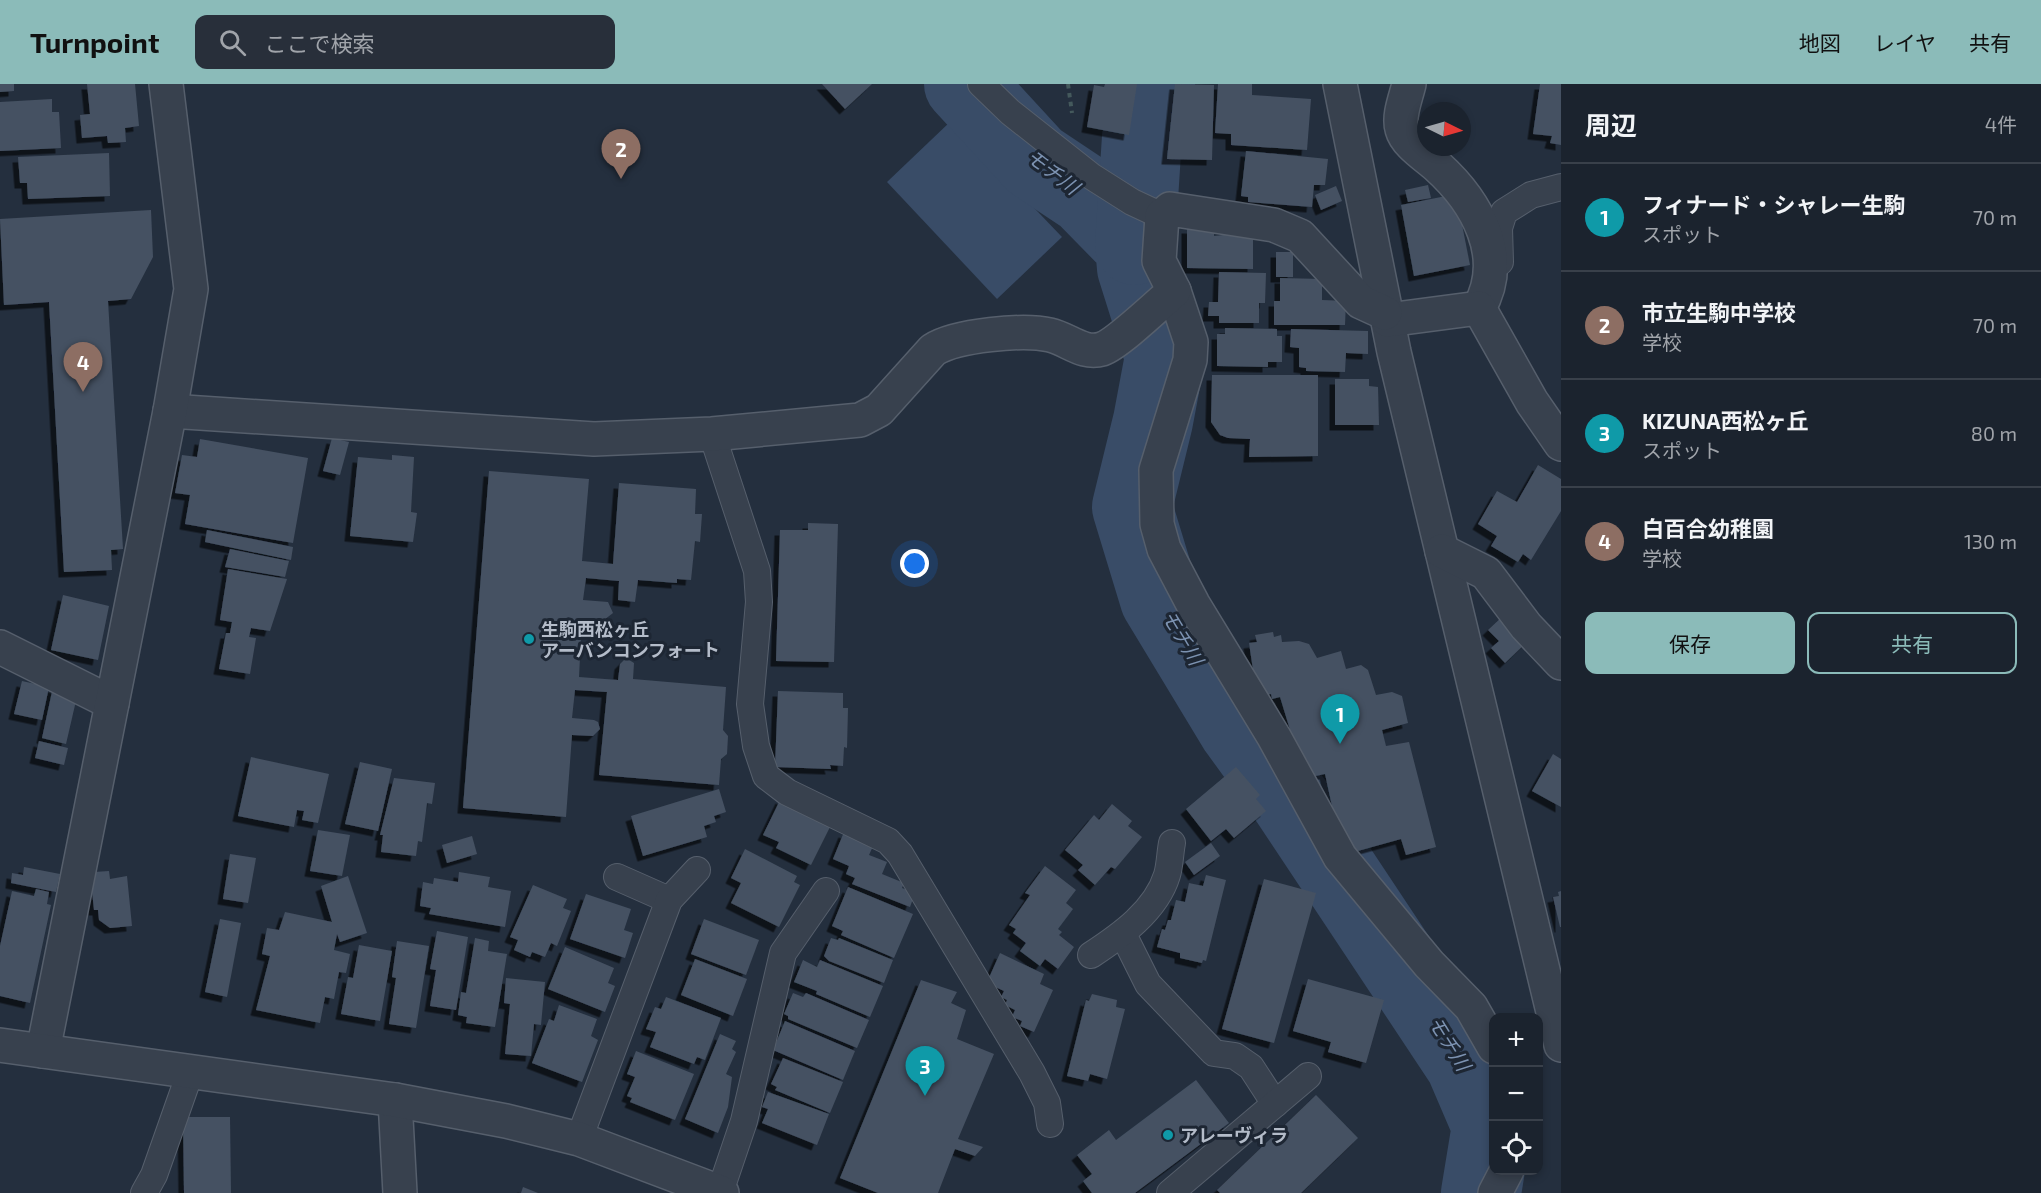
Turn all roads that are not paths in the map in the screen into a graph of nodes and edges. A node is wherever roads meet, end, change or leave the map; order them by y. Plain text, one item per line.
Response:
1 (166, 84) edge
2 (981, 84) edge
3 (1340, 84) edge
4 (1409, 84) edge
5 (1561, 187) edge
6 (1160, 215) junction
7 (1492, 276) junction
8 (1170, 294) junction
9 (1479, 308) junction
10 (1387, 317) junction
11 (170, 411) junction
12 (712, 434) junction
13 (1561, 444) edge
14 (1442, 551) junction
15 (0, 647) edge
16 (1561, 663) edge
17 (112, 704) junction
18 (1172, 843) dead end
19 (697, 870) dead end
20 (617, 878) dead end
21 (826, 891) dead end
22 (669, 900) junction
23 (1123, 934) junction
24 (1091, 955) dead end
25 (1556, 996) edge
26 (1489, 1038) edge
27 (0, 1045) edge
28 (1561, 1045) edge
29 (43, 1051) junction
30 (191, 1070) junction
31 (1308, 1076) dead end
32 (395, 1100) junction
33 (1275, 1104) junction
34 (1050, 1124) dead end
35 (579, 1139) junction
36 (1504, 1175) edge
37 (144, 1193) edge
38 (400, 1193) edge
39 (721, 1193) edge
40 (1170, 1193) edge
41 (1495, 1193) edge

1 - 11 street
2 - 6 lane
3 - 10 street
4 - 7 street
5 - 7 lane
6 - 8 street
6 - 10 street
7 - 9 street
8 - 12 street
8 - 26 street
9 - 10 street
9 - 13 street
10 - 14 street
11 - 12 street
11 - 17 street
12 - 34 lane
14 - 16 street
14 - 25 street
15 - 17 street
17 - 29 street
18 - 23 lane
19 - 22 lane
20 - 22 lane
21 - 39 lane
22 - 35 lane
23 - 24 lane
23 - 33 lane
25 - 28 street
27 - 29 street
29 - 30 street
30 - 32 street
30 - 37 lane
31 - 33 lane
32 - 35 street
32 - 38 street
33 - 40 lane
35 - 39 street
36 - 41 street

